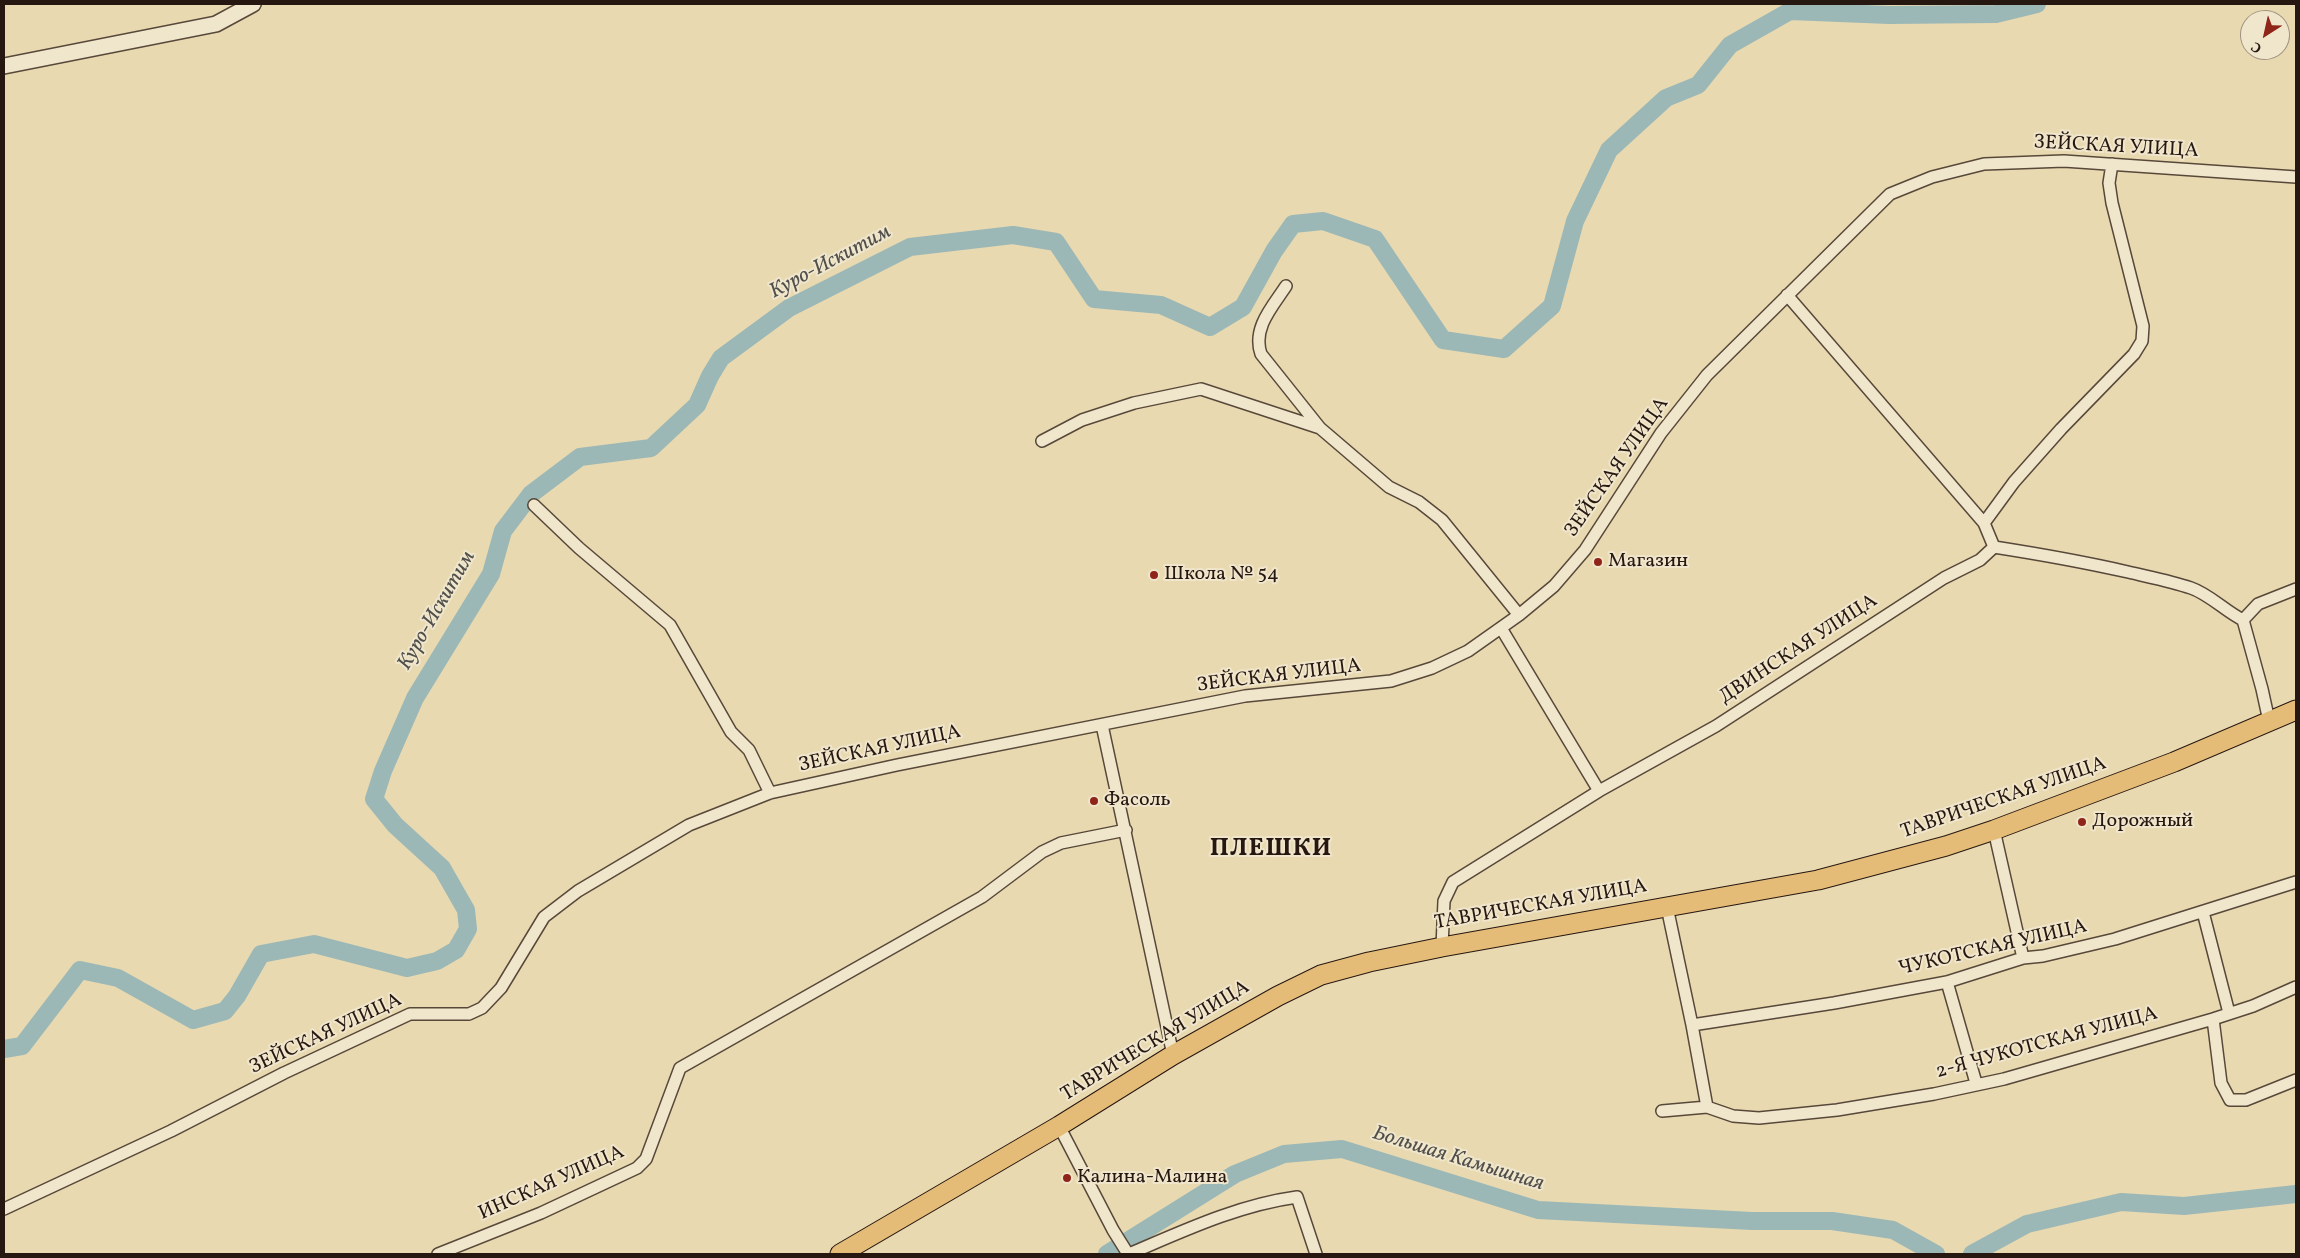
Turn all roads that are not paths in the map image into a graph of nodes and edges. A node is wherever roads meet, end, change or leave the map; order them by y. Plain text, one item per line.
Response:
1 (253, 4) edge
2 (4, 66) edge
3 (2112, 164) junction
4 (2296, 177) edge
5 (1286, 286) dead end
6 (1787, 295) junction
7 (1320, 428) junction
8 (1042, 441) dead end
9 (534, 505) dead end
10 (1984, 523) junction
11 (1994, 547) junction
12 (2296, 590) edge
13 (1519, 615) junction
14 (2242, 620) junction
15 (1501, 628) junction
16 (2296, 712) edge
17 (2269, 721) junction
18 (1102, 725) junction
19 (1599, 791) junction
20 (770, 793) junction
21 (1126, 830) junction
22 (1994, 830) junction
23 (2296, 882) edge
24 (1667, 907) junction
25 (2203, 912) junction
26 (1442, 946) junction
27 (2023, 958) junction
28 (1947, 982) junction
29 (2296, 986) edge
30 (2229, 1013) junction
31 (2213, 1019) junction
32 (1692, 1025) junction
33 (1173, 1054) junction
34 (2296, 1080) edge
35 (1976, 1084) junction
36 (1707, 1107) junction
37 (1662, 1111) dead end
38 (1059, 1126) junction
39 (4, 1209) edge
40 (1127, 1253) edge
41 (441, 1254) edge
42 (840, 1254) edge
43 (1316, 1254) edge

1 - 2 street
3 - 4 street, ЗЕЙСКАЯ УЛИЦА
3 - 6 street, ЗЕЙСКАЯ УЛИЦА
3 - 10 street
5 - 7 street
6 - 10 street
6 - 13 street, ЗЕЙСКАЯ УЛИЦА
7 - 8 street
7 - 13 street
9 - 20 street
10 - 11 street
11 - 14 street
11 - 19 street, ДВИНСКАЯ УЛИЦА
12 - 14 street
13 - 15 street, ЗЕЙСКАЯ УЛИЦА
14 - 17 street
15 - 18 street, ЗЕЙСКАЯ УЛИЦА
15 - 19 street
16 - 17 main road, ТАВРИЧЕСКАЯ УЛИЦА
17 - 22 main road, ТАВРИЧЕСКАЯ УЛИЦА
18 - 20 street, ЗЕЙСКАЯ УЛИЦА
18 - 21 street
19 - 26 street, ДВИНСКАЯ УЛИЦА
20 - 39 street, ЗЕЙСКАЯ УЛИЦА
21 - 33 street
21 - 41 street, ИНСКАЯ УЛИЦА
22 - 24 main road, ТАВРИЧЕСКАЯ УЛИЦА
22 - 27 street
23 - 25 street, ЧУКОТСКАЯ УЛИЦА
24 - 26 main road, ТАВРИЧЕСКАЯ УЛИЦА
24 - 32 street
25 - 27 street, ЧУКОТСКАЯ УЛИЦА
25 - 30 street
26 - 33 main road, ТАВРИЧЕСКАЯ УЛИЦА
27 - 28 street, ЧУКОТСКАЯ УЛИЦА
28 - 32 street, ЧУКОТСКАЯ УЛИЦА
28 - 35 street
29 - 30 street, 2-Я ЧУКОТСКАЯ УЛИЦА
30 - 31 street, 2-Я ЧУКОТСКАЯ УЛИЦА
31 - 34 street
31 - 35 street, 2-Я ЧУКОТСКАЯ УЛИЦА
32 - 36 street
33 - 38 main road, ТАВРИЧЕСКАЯ УЛИЦА
35 - 36 street, 2-Я ЧУКОТСКАЯ УЛИЦА
36 - 37 street
38 - 40 street
38 - 42 main road, ТАВРИЧЕСКАЯ УЛИЦА
40 - 43 street

